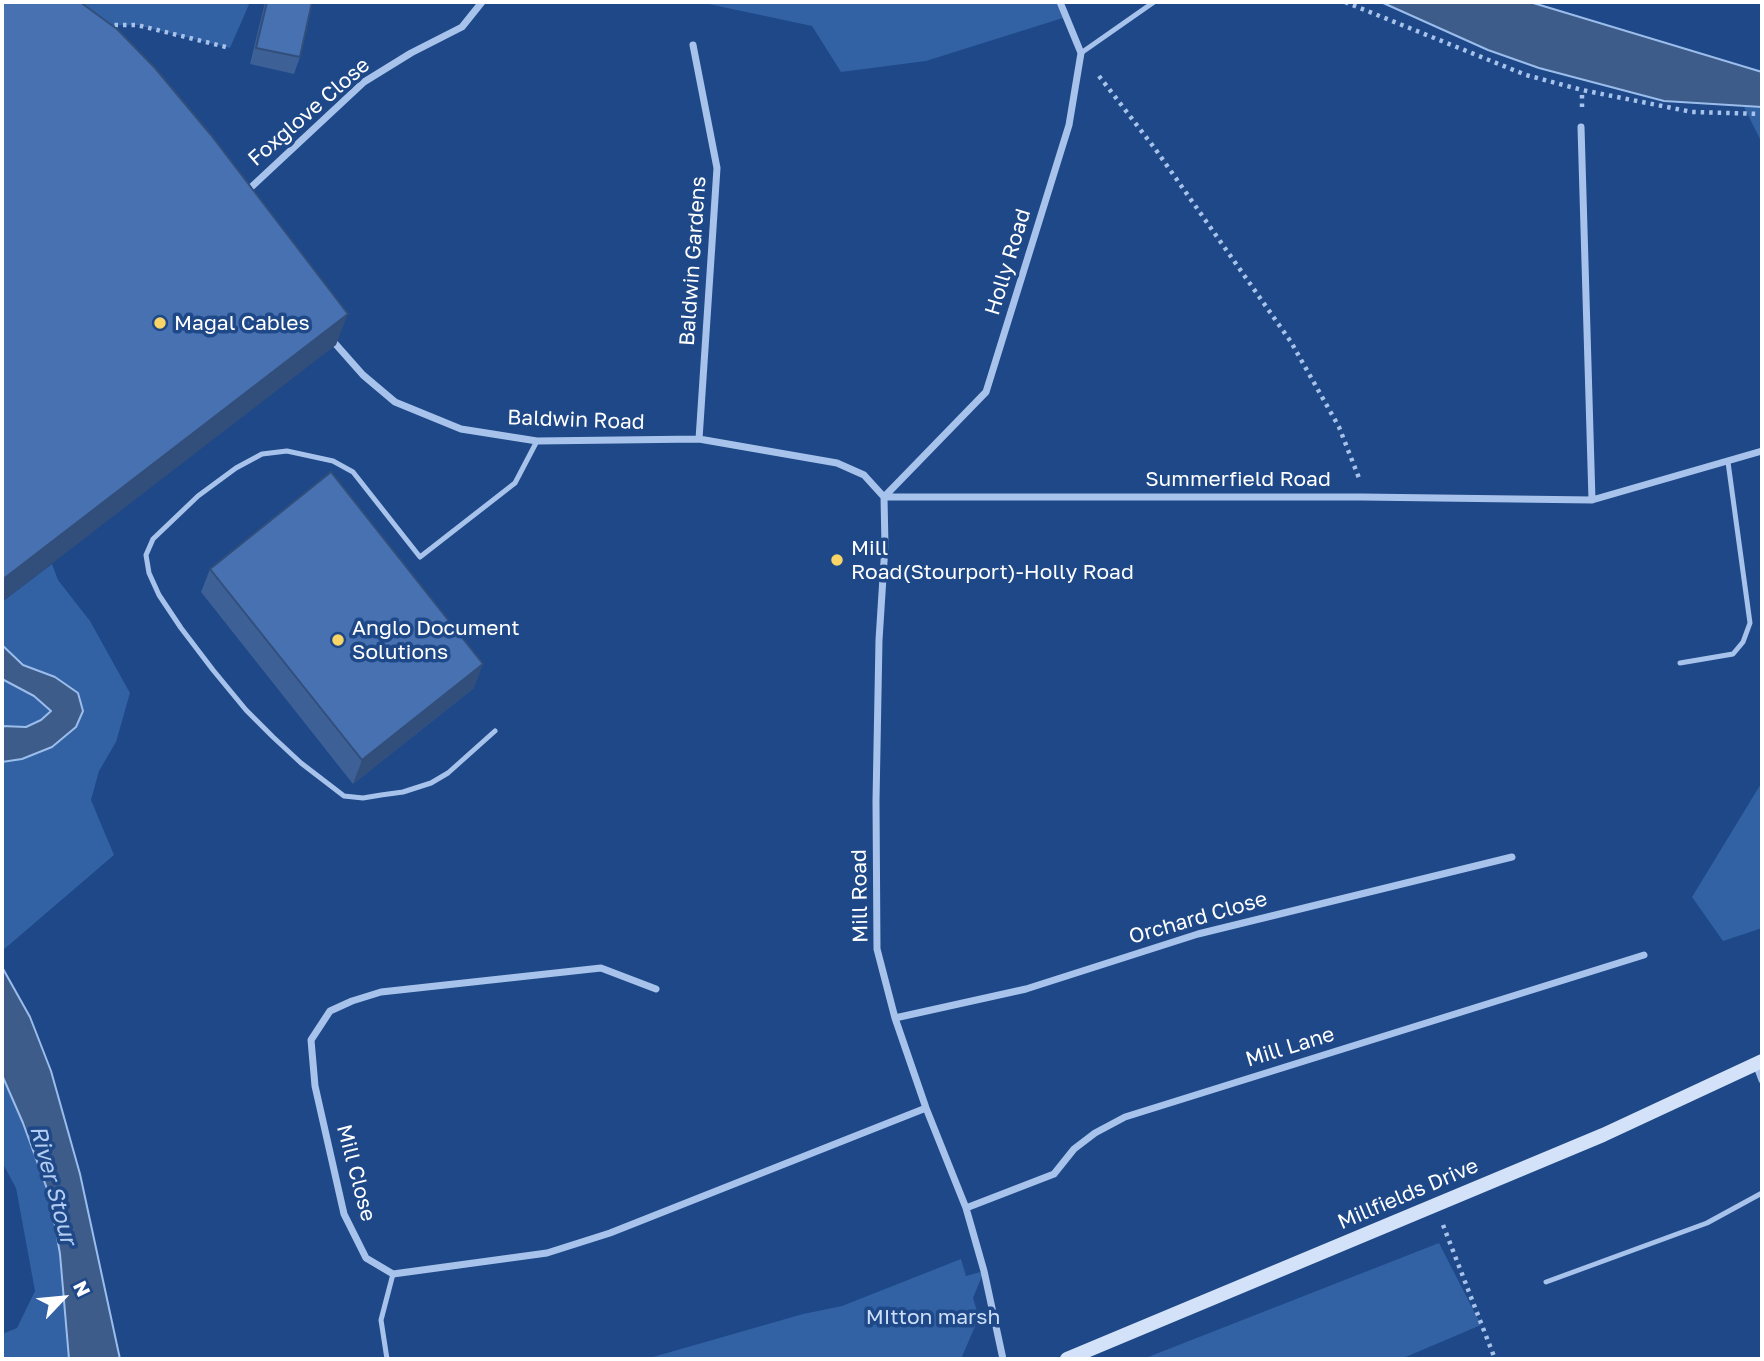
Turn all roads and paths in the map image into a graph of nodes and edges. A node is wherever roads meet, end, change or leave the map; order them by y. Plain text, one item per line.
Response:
1 (482, 2) edge
2 (1060, 2) edge
3 (1154, 2) edge
4 (1345, 2) edge
5 (98, 26) edge
6 (693, 45) dead end
7 (230, 48) dead end
8 (1081, 53) junction
9 (1762, 114) edge
10 (1581, 127) dead end
11 (239, 197) edge
12 (329, 336) edge
13 (699, 439) junction
14 (537, 441) junction
15 (1762, 451) edge
16 (1728, 462) junction
17 (884, 497) junction
18 (1362, 497) junction
19 (1591, 500) junction
20 (1680, 663) dead end
21 (495, 732) dead end
22 (1512, 857) dead end
23 (1644, 956) dead end
24 (656, 989) dead end
25 (895, 1018) junction
26 (1759, 1062) edge
27 (1762, 1080) edge
28 (926, 1108) junction
29 (1762, 1194) edge
30 (1435, 1205) junction
31 (967, 1208) junction
32 (393, 1274) junction
33 (1546, 1282) dead end
34 (387, 1359) edge
35 (1003, 1359) edge
36 (1067, 1359) edge
37 (1494, 1359) edge

1 - 11 street, Foxglove Close
2 - 8 street
3 - 8 lane
4 - 9 path
5 - 7 path
6 - 13 street, Baldwin Gardens
8 - 17 street, Holly Road
8 - 18 path
10 - 19 street
12 - 14 street, Baldwin Road
13 - 14 street, Baldwin Road
13 - 17 street, Baldwin Road
14 - 21 lane
15 - 16 street, Summerfield Road
16 - 19 street, Summerfield Road
16 - 20 lane
17 - 18 street, Summerfield Road
17 - 25 street, Mill Road
18 - 19 street, Summerfield Road
22 - 25 street, Orchard Close
23 - 31 street, Mill Lane
24 - 32 street, Mill Close
25 - 28 street, Mill Road
26 - 27 street
26 - 30 street, Millfields Drive
28 - 31 street, Mill Road
28 - 32 street
29 - 33 lane
30 - 36 street, Millfields Drive
30 - 37 path
31 - 35 street, Mill Road
32 - 34 lane

